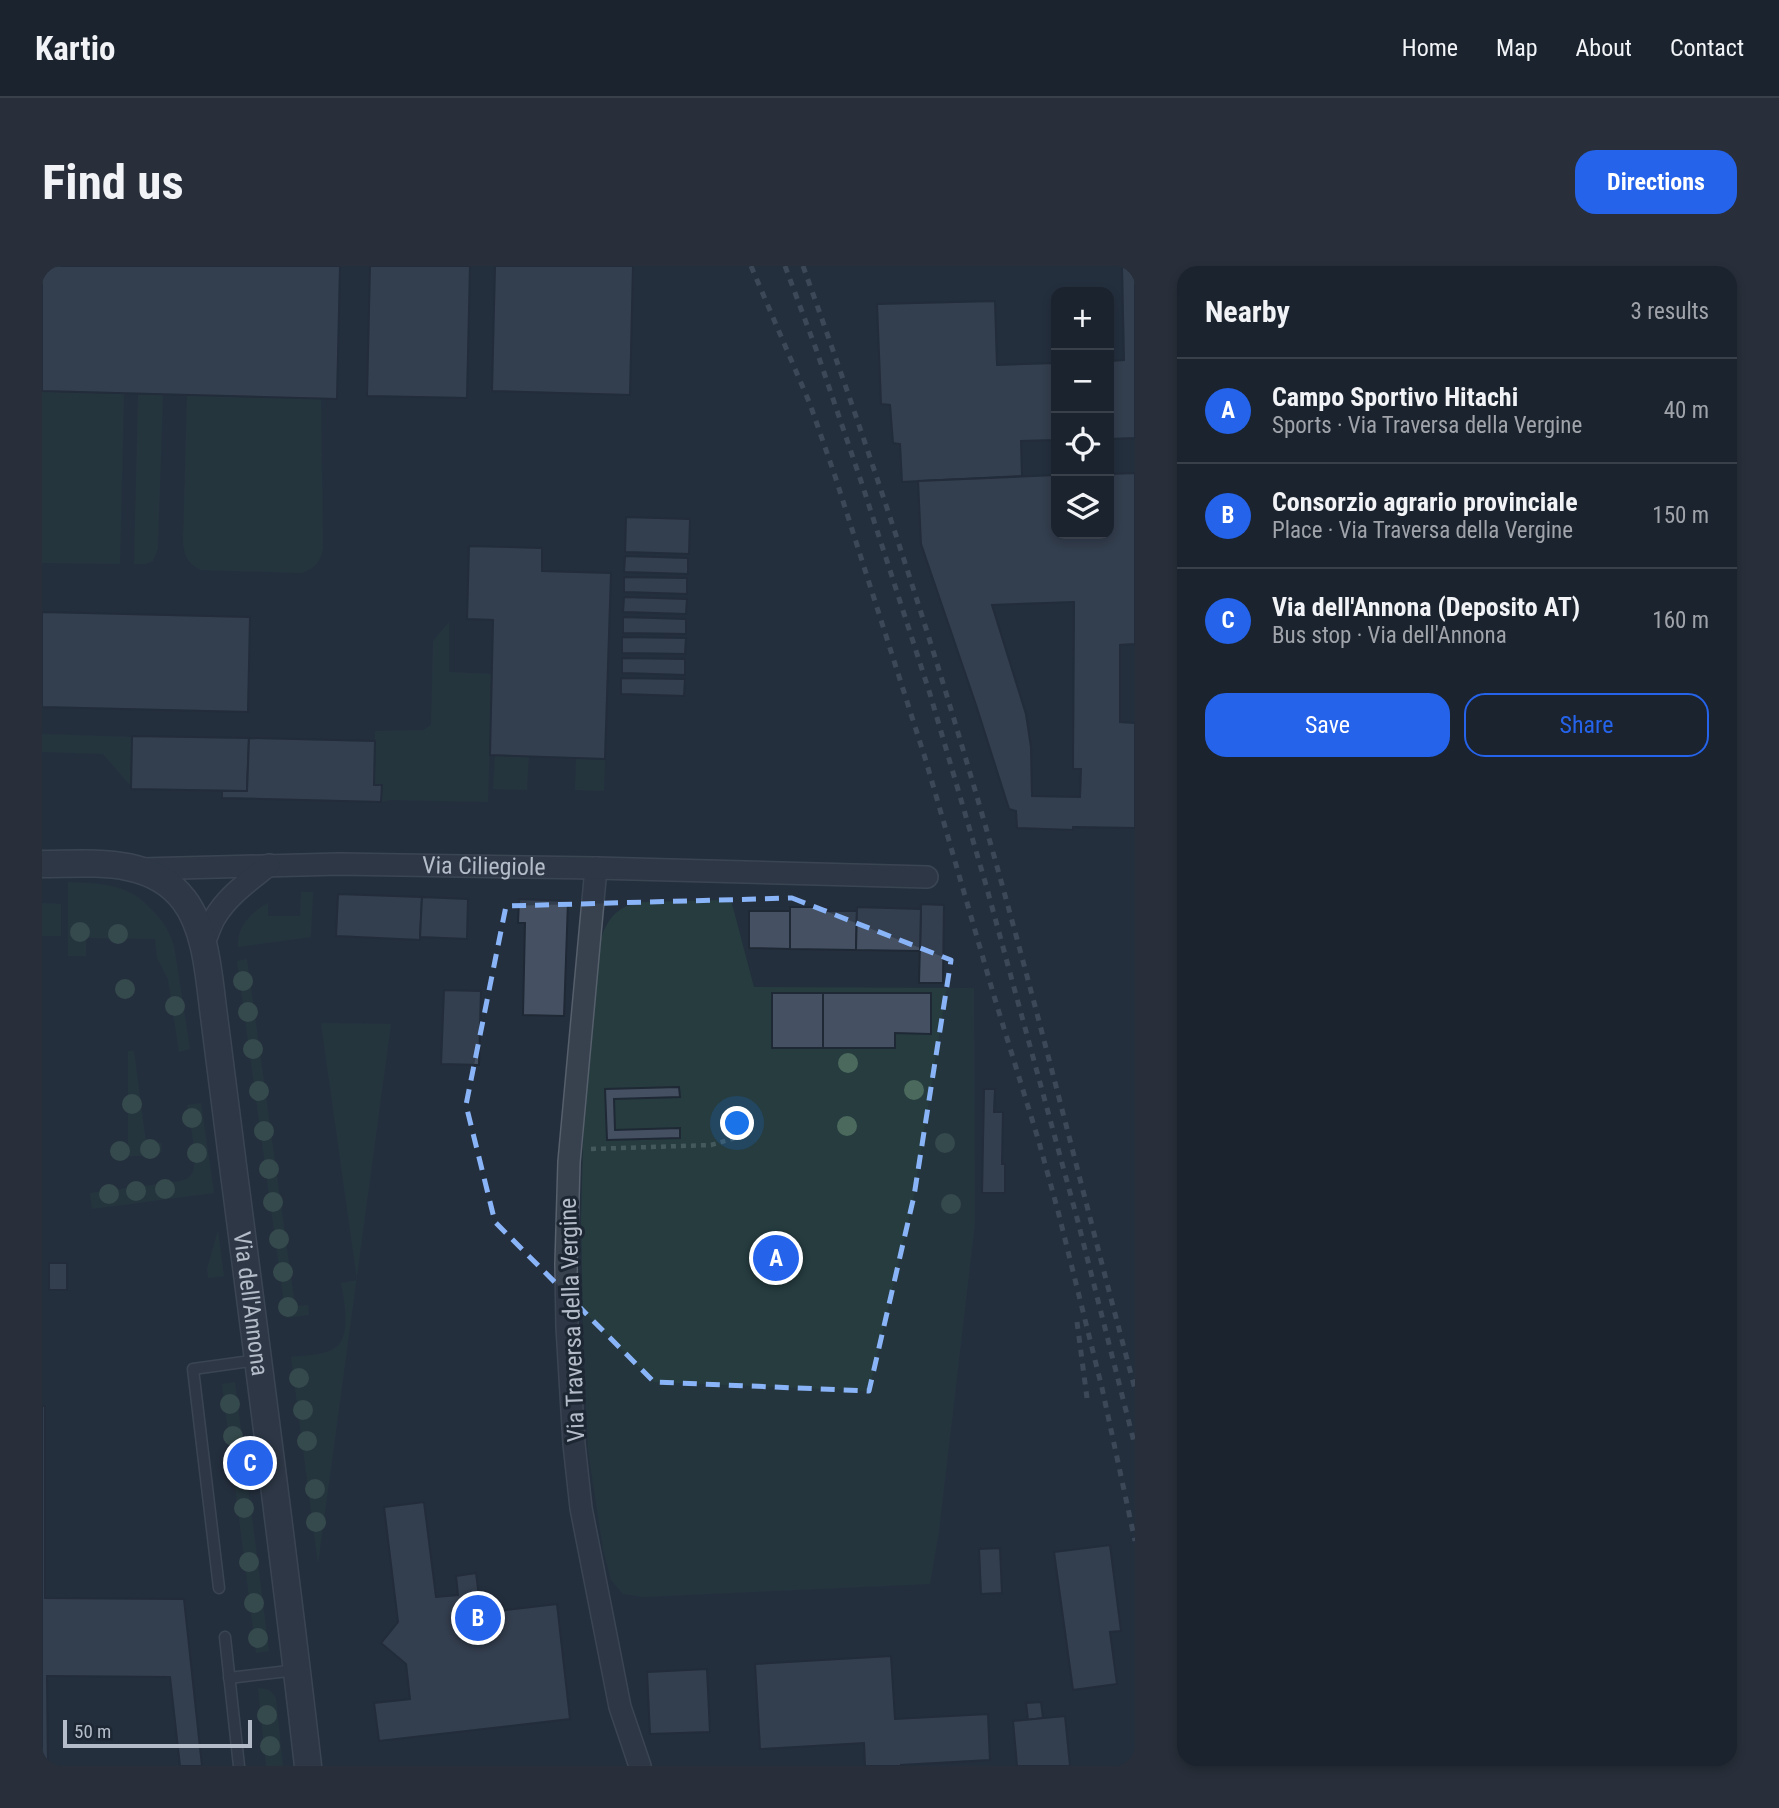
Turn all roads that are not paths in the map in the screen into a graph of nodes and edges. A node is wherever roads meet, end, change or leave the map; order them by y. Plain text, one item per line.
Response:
1 (42, 864) edge
2 (270, 865) junction
3 (596, 868) junction
4 (141, 869) junction
5 (926, 877) dead end
6 (203, 945) junction
7 (258, 1360) junction
8 (219, 1588) dead end
9 (225, 1637) dead end
10 (297, 1670) junction
11 (229, 1678) junction
12 (239, 1766) edge
13 (308, 1766) edge
14 (640, 1766) edge

1 - 4 street, Via Ciliegiole
2 - 3 street, Via Ciliegiole
2 - 4 street, Via Ciliegiole
2 - 6 street
3 - 5 street, Via Ciliegiole
3 - 14 street, Via Traversa della Vergine
4 - 6 street, Via dell'Annona
6 - 7 street, Via dell'Annona
7 - 8 lane
7 - 10 street, Via dell'Annona
9 - 11 lane
10 - 11 lane
10 - 13 street, Via dell'Annona
11 - 12 lane

